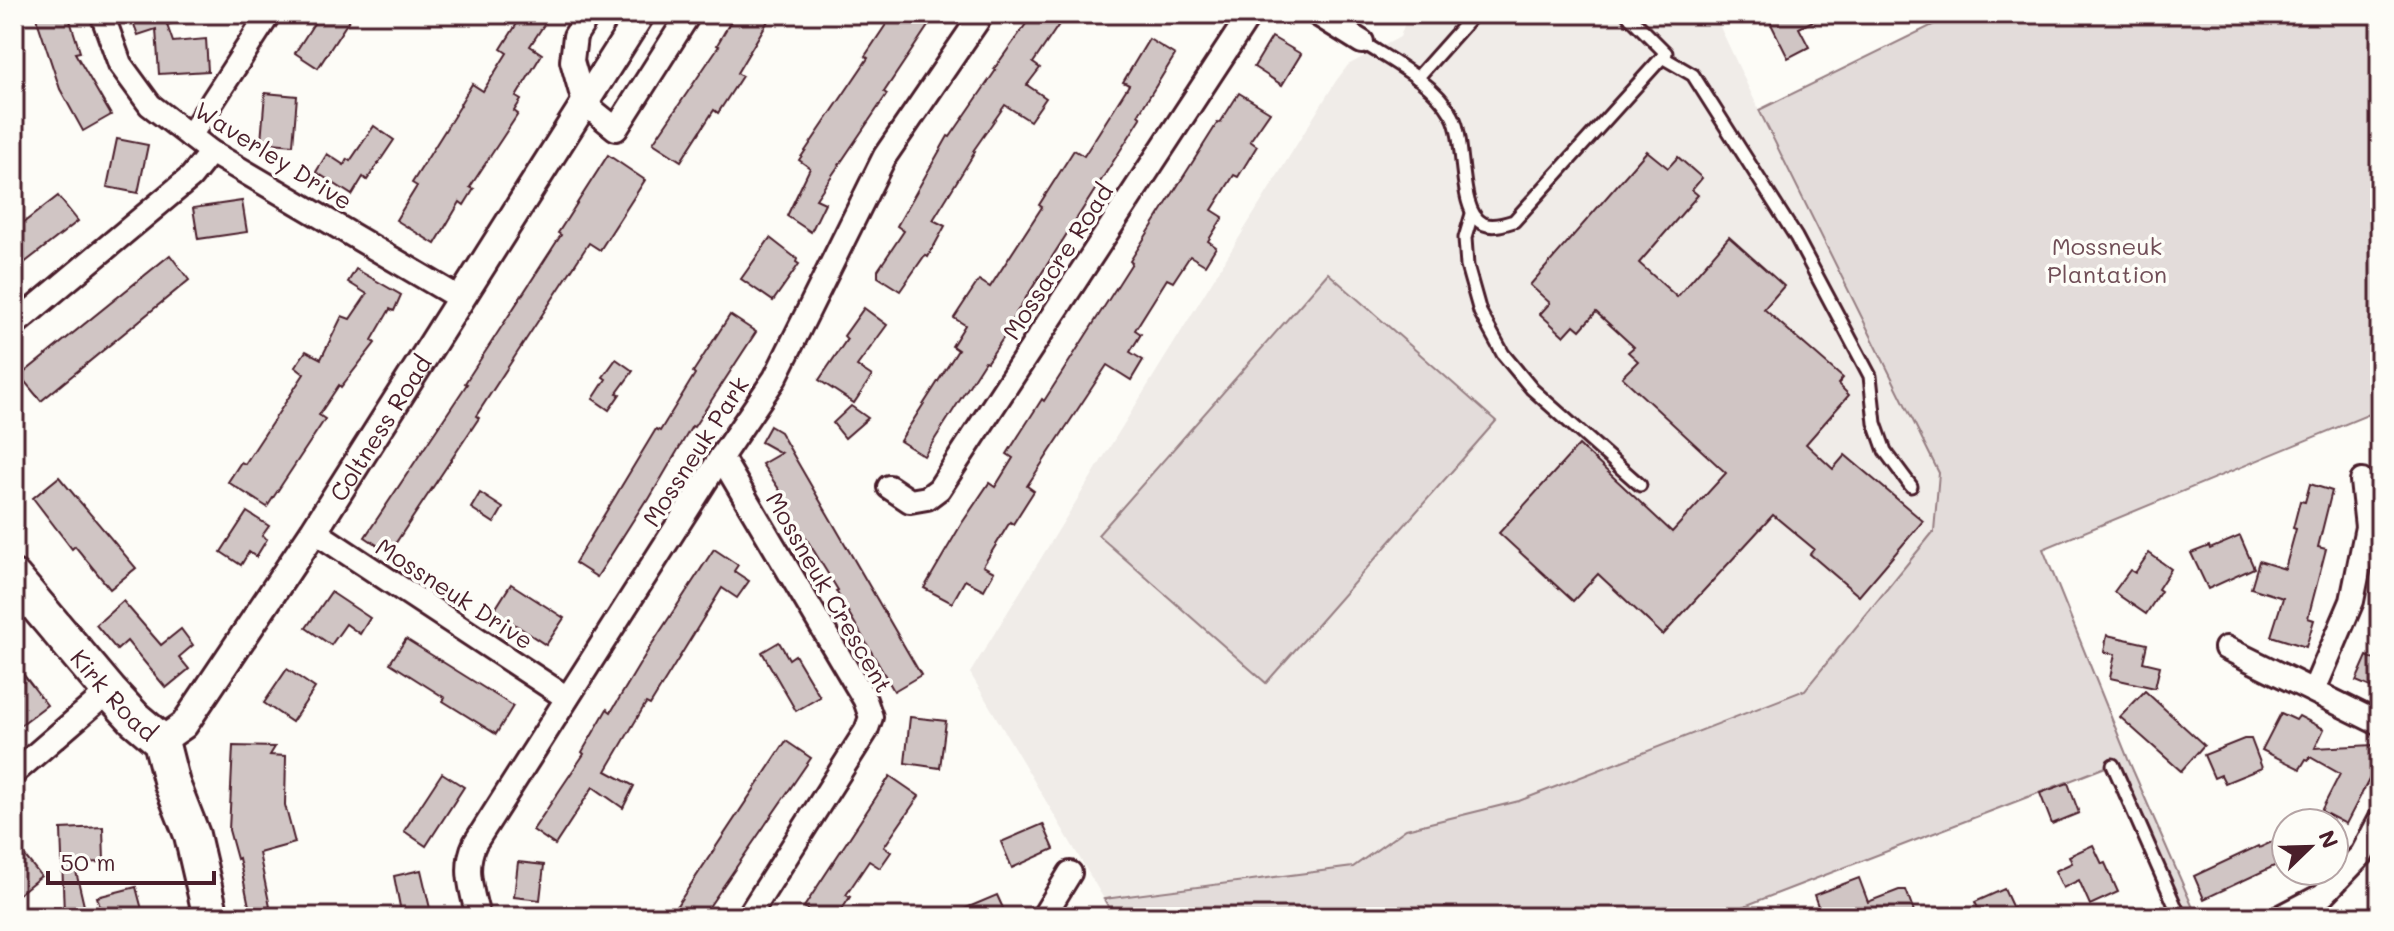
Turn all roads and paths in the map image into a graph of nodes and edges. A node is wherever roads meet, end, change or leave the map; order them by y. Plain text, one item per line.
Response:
1 (102, 14) edge
2 (269, 14) edge
3 (589, 14) edge
4 (641, 14) edge
5 (689, 14) edge
6 (982, 14) edge
7 (1250, 14) edge
8 (1317, 14) edge
9 (1474, 14) edge
10 (1627, 14) edge
11 (1362, 42) joint
12 (1662, 57) junction
13 (1417, 78) junction
14 (584, 103) junction
15 (190, 136) junction
16 (211, 152) junction
17 (1472, 214) junction
18 (461, 299) junction
19 (14, 325) edge
20 (721, 457) junction
21 (2362, 481) dead end
22 (1640, 485) dead end
23 (1911, 486) dead end
24 (889, 487) dead end
25 (2374, 528) edge
26 (314, 531) junction
27 (14, 578) edge
28 (2226, 648) dead end
29 (2314, 690) junction
30 (109, 691) junction
31 (567, 698) junction
32 (2380, 724) edge
33 (161, 741) junction
34 (2113, 765) dead end
35 (14, 773) edge
36 (2380, 820) edge
37 (2350, 864) edge
38 (1070, 873) dead end
39 (2328, 887) edge
40 (211, 917) edge
41 (478, 917) edge
42 (748, 917) edge
43 (1043, 917) edge
44 (2180, 917) edge
45 (2281, 917) edge

1 - 15 street, Waverley Drive
2 - 15 street
3 - 14 street
4 - 14 street, Coltness Road
5 - 14 street
6 - 20 street, Mossneuk Park
7 - 24 street, Mossacre Road
8 - 11 street
9 - 13 lane
10 - 12 lane
11 - 13 lane
12 - 17 lane
12 - 23 lane
13 - 17 lane
14 - 18 street, Coltness Road
15 - 16 street, Waverley Drive
16 - 18 street, Waverley Drive
16 - 19 street
17 - 22 lane
18 - 26 street, Coltness Road
20 - 31 street, Mossneuk Park
20 - 42 street, Mossneuk Crescent
21 - 25 street
25 - 29 street
26 - 31 street, Mossneuk Drive
26 - 33 street, Coltness Road
27 - 30 main road, Kirk Road
28 - 29 street
29 - 32 street
30 - 33 main road, Kirk Road
30 - 35 street
31 - 41 street, Mossneuk Park
33 - 40 main road, Kirk Road
34 - 44 lane
36 - 37 street
38 - 43 street
39 - 45 street

